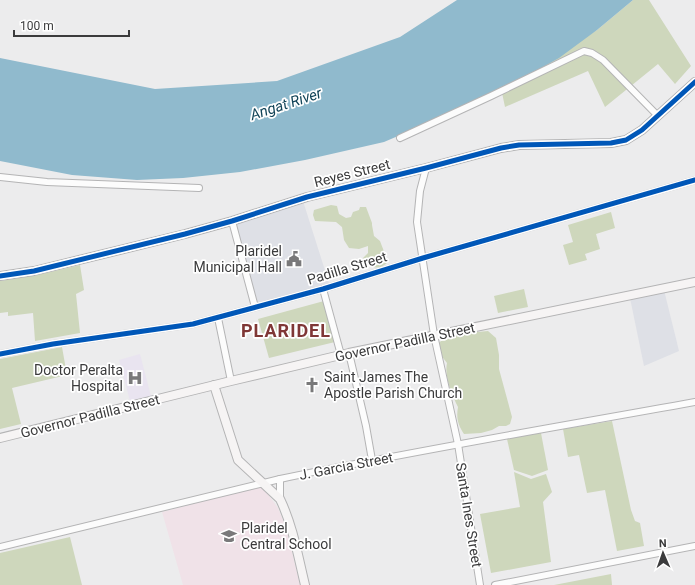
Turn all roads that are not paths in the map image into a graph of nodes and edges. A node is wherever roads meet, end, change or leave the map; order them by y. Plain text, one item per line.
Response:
1 (695, 82) edge
2 (658, 116) junction
3 (400, 138) dead end
4 (426, 168) junction
5 (0, 177) edge
6 (695, 180) edge
7 (199, 188) dead end
8 (232, 221) junction
9 (423, 258) junction
10 (0, 276) edge
11 (695, 282) edge
12 (323, 289) junction
13 (255, 307) junction
14 (218, 318) junction
15 (434, 335) junction
16 (349, 353) junction
17 (0, 354) edge
18 (341, 355) junction
19 (231, 381) junction
20 (214, 385) junction
21 (695, 402) edge
22 (0, 438) edge
23 (458, 444) junction
24 (372, 460) junction
25 (280, 479) junction
26 (264, 483) junction
27 (280, 499) junction
28 (695, 546) edge
29 (0, 547) edge
30 (305, 585) edge
31 (480, 585) edge
32 (495, 585) edge

1 - 2 street, Reyes Street
2 - 3 street
2 - 4 street, Reyes Street
4 - 8 street, Reyes Street
4 - 9 street, Santa Ines Street
5 - 7 street
6 - 9 street, Padilla Street
8 - 10 street, Reyes Street
8 - 13 street
9 - 12 street, Padilla Street
9 - 15 street, Santa Ines Street
11 - 15 street, Governor Padilla Street
12 - 13 street, Padilla Street
12 - 18 street
13 - 14 street, Padilla Street
14 - 17 street, Padilla Street
14 - 19 street
15 - 16 street, Governor Padilla Street
15 - 23 street, Santa Ines Street
16 - 18 street, Governor Padilla Street
16 - 24 street
18 - 19 street, Governor Padilla Street
19 - 20 street, Governor Padilla Street
20 - 22 street, Governor Padilla Street
20 - 26 street
21 - 23 street, J. Garcia Street
23 - 24 street, J. Garcia Street
23 - 31 street, Santa Ines Street
24 - 25 street, J. Garcia Street
25 - 26 street, J. Garcia Street
25 - 27 street
26 - 27 street
26 - 29 street, J. Garcia Street
27 - 30 street
28 - 32 street

